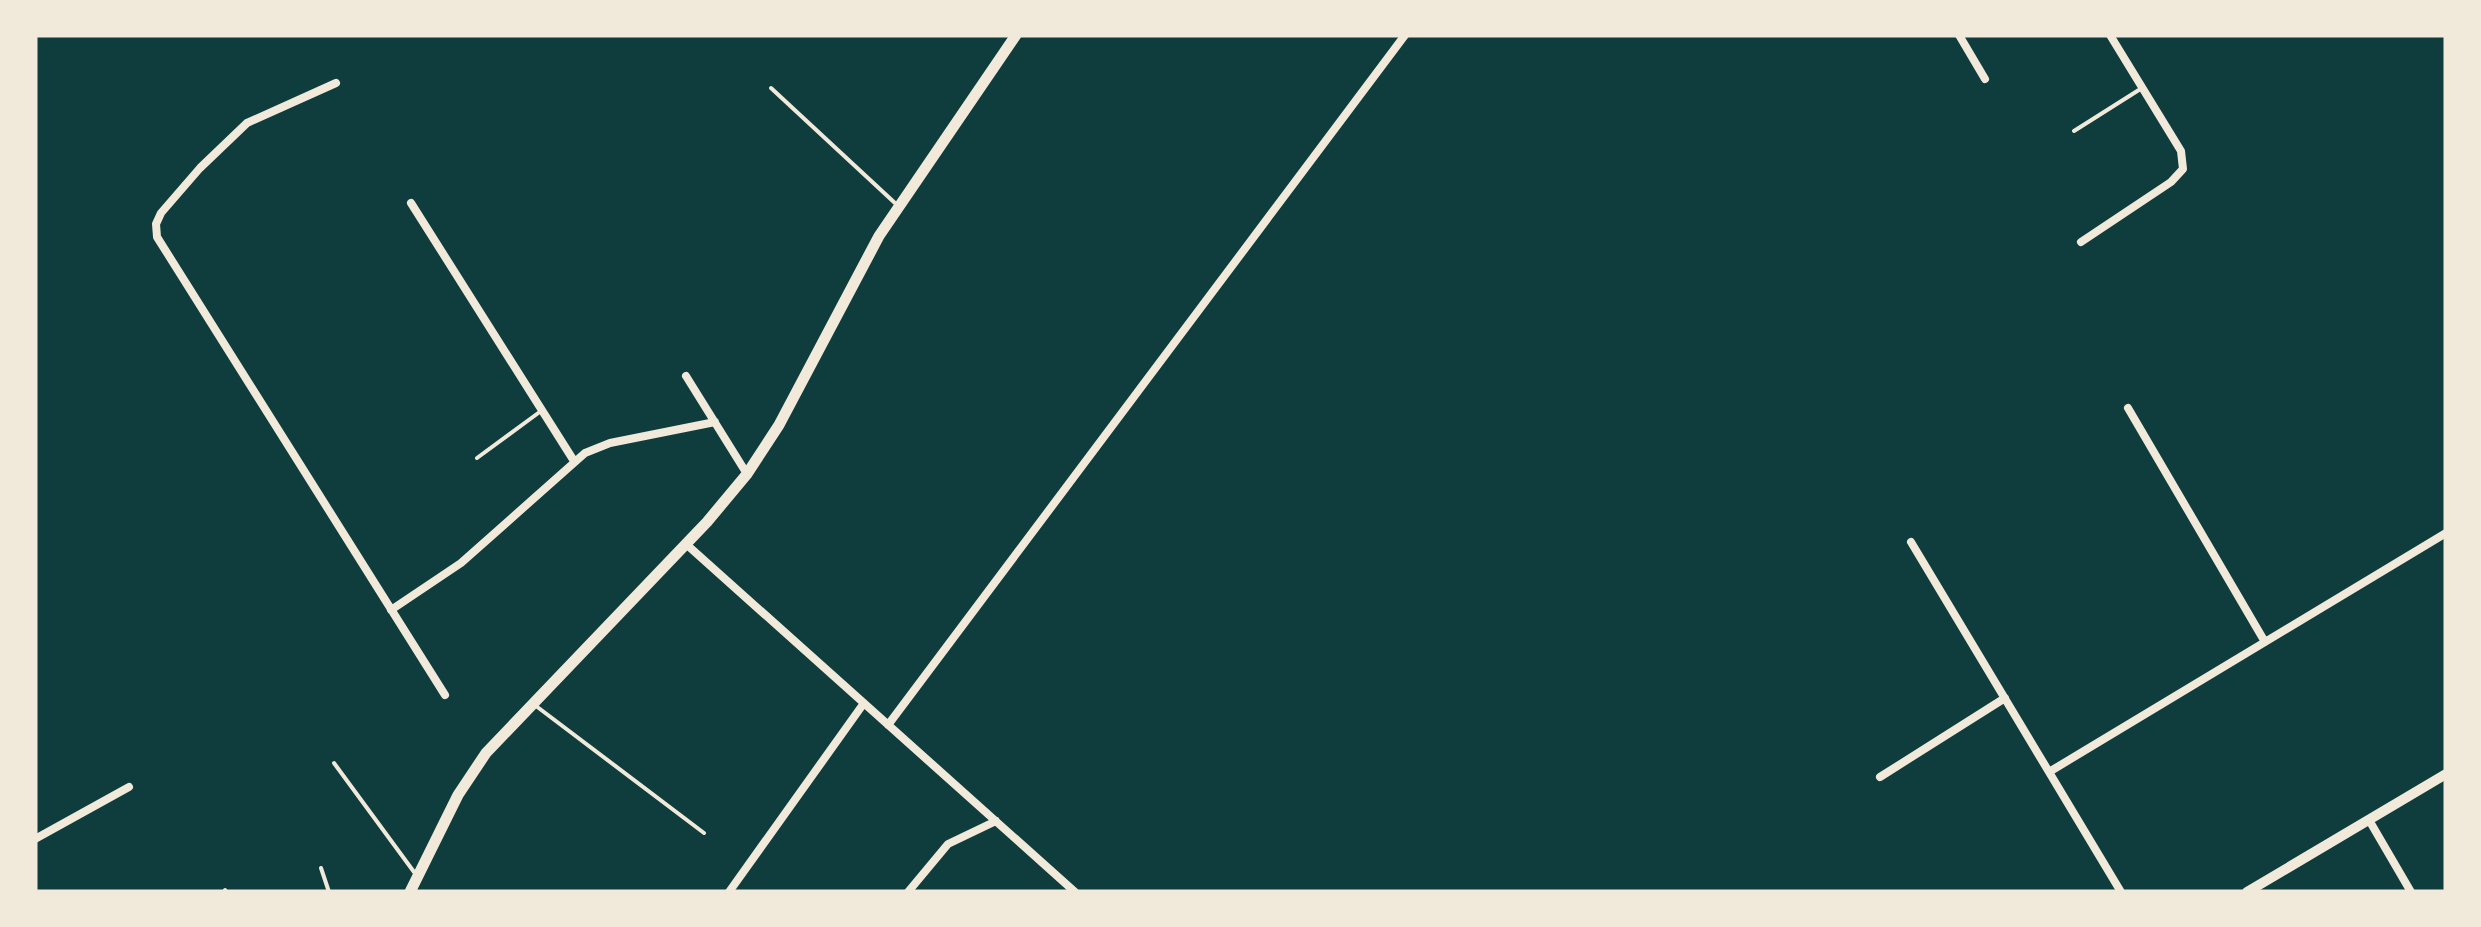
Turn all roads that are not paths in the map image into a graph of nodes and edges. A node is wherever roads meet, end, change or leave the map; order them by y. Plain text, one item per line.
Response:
1 (1016, 35) edge
2 (1405, 35) edge
3 (1959, 35) edge
4 (2110, 35) edge
5 (1985, 79) dead end
6 (336, 83) dead end
7 (771, 88) dead end
8 (2142, 88) junction
9 (2074, 131) dead end
10 (411, 203) dead end
11 (898, 206) junction
12 (2082, 242) dead end
13 (686, 376) dead end
14 (2128, 408) dead end
15 (542, 410) junction
16 (715, 422) junction
17 (477, 458) dead end
18 (574, 461) junction
19 (747, 474) junction
20 (2446, 533) edge
21 (1912, 542) dead end
22 (686, 544) junction
23 (391, 610) junction
24 (2265, 642) junction
25 (445, 695) dead end
26 (2005, 698) junction
27 (532, 702) junction
28 (864, 704) junction
29 (888, 725) junction
30 (334, 764) dead end
31 (2049, 772) junction
32 (2446, 774) edge
33 (1880, 777) dead end
34 (129, 788) dead end
35 (2368, 820) junction
36 (996, 822) junction
37 (704, 832) dead end
38 (35, 840) edge
39 (321, 868) dead end
40 (417, 876) junction
41 (329, 892) edge
42 (410, 892) edge
43 (728, 892) edge
44 (908, 892) edge
45 (1075, 892) edge
46 (2121, 892) edge
47 (2247, 892) edge
48 (2411, 892) edge

1 - 11 main road
2 - 29 street
3 - 5 street
4 - 8 street
6 - 23 street
7 - 11 lane
8 - 9 lane
8 - 12 street
10 - 15 street
11 - 19 main road
13 - 16 street
14 - 24 street
15 - 17 lane
15 - 18 street
16 - 18 street
16 - 19 street
18 - 23 street
19 - 22 main road
20 - 24 street
21 - 26 street
22 - 27 main road
22 - 28 street
23 - 25 street
24 - 31 street
26 - 31 street
26 - 33 street
27 - 37 lane
27 - 40 main road
28 - 29 street
28 - 43 street
29 - 36 street
30 - 40 lane
31 - 46 street
32 - 35 street
34 - 38 street
35 - 47 street
35 - 48 street
36 - 44 street
36 - 45 street
39 - 41 lane
40 - 42 main road

